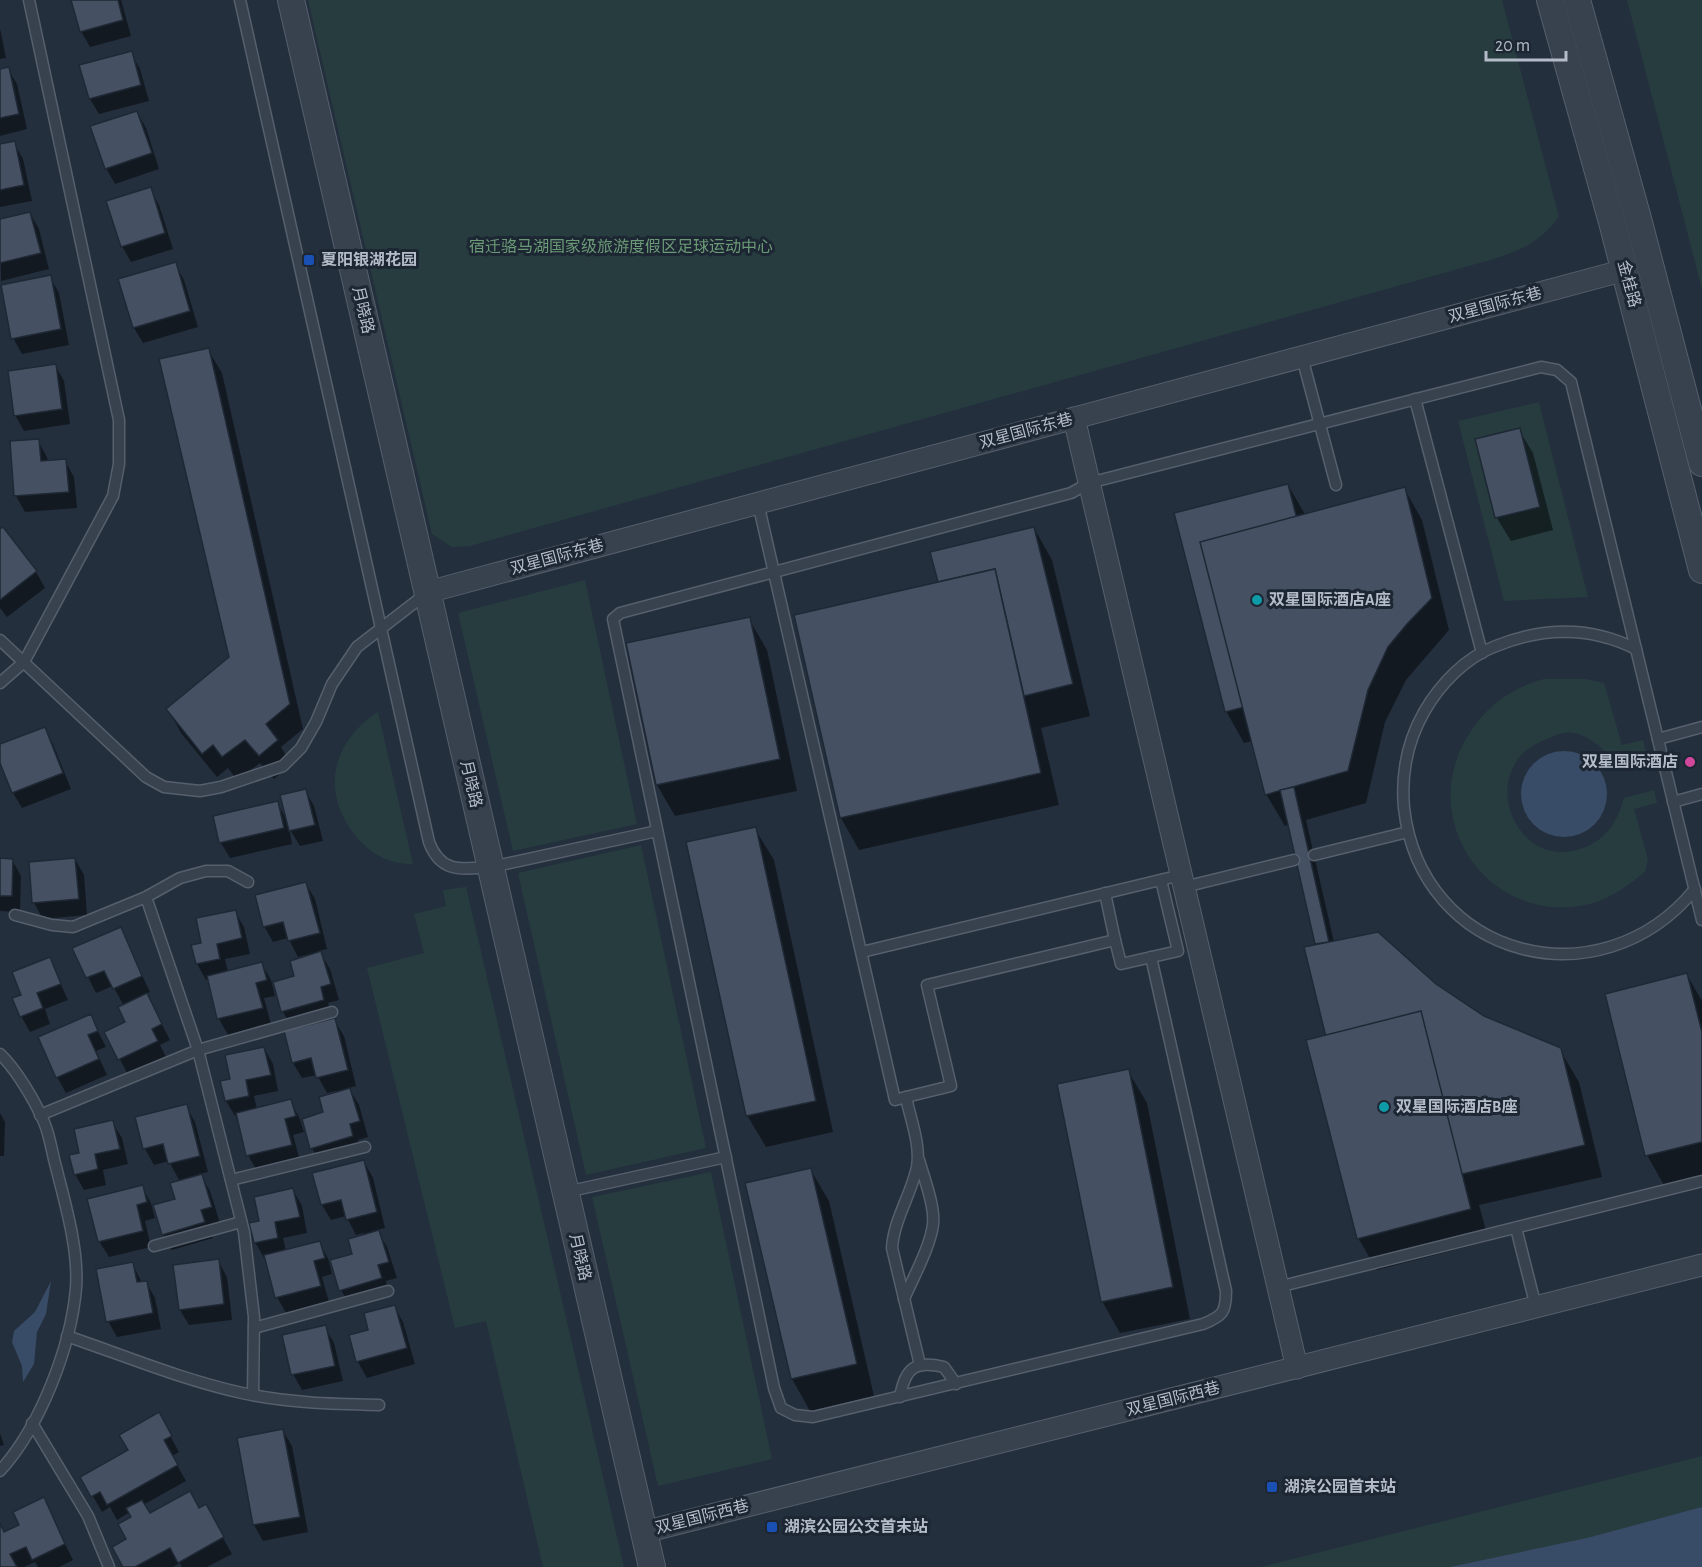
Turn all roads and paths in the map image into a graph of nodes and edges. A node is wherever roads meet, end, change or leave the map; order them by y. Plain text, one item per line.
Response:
1 (29, 0) edge
2 (240, 0) edge
3 (291, 0) edge
4 (1550, 0) edge
5 (1577, 0) edge
6 (1625, 270) junction
7 (1302, 357) junction
8 (1414, 399) junction
9 (1074, 418) junction
10 (1320, 424) junction
11 (1702, 463) edge
12 (1089, 483) junction
13 (1336, 485) dead end
14 (758, 503) junction
15 (1702, 570) edge
16 (774, 572) junction
17 (428, 592) junction
18 (382, 628) junction
19 (0, 640) edge
20 (1636, 649) junction
21 (1482, 653) junction
22 (24, 662) junction
23 (0, 683) edge
24 (1702, 727) edge
25 (1658, 739) junction
26 (1702, 795) edge
27 (1673, 802) junction
28 (657, 831) junction
29 (1408, 832) junction
30 (1314, 855) dead end
31 (1294, 860) dead end
32 (491, 867) junction
33 (1175, 880) junction
34 (248, 882) dead end
35 (1695, 889) junction
36 (1105, 893) junction
37 (146, 897) junction
38 (15, 915) dead end
39 (1702, 920) edge
40 (1115, 940) junction
41 (862, 952) junction
42 (1151, 957) junction
43 (332, 1012) dead end
44 (198, 1050) junction
45 (0, 1054) edge
46 (906, 1097) junction
47 (40, 1115) junction
48 (365, 1147) dead end
49 (917, 1149) junction
50 (726, 1157) junction
51 (231, 1180) junction
52 (1702, 1181) edge
53 (566, 1192) junction
54 (241, 1222) junction
55 (1516, 1227) junction
56 (153, 1246) dead end
57 (1702, 1265) edge
58 (1278, 1287) junction
59 (388, 1291) dead end
60 (904, 1299) junction
61 (1536, 1307) junction
62 (254, 1328) junction
63 (68, 1336) junction
64 (920, 1365) junction
65 (1297, 1368) junction
66 (956, 1384) junction
67 (252, 1395) junction
68 (900, 1397) junction
69 (379, 1405) dead end
70 (32, 1423) junction
71 (0, 1471) edge
72 (644, 1532) junction
73 (109, 1567) edge
74 (652, 1567) edge

1 - 22 lane
2 - 18 lane
3 - 17 street, 月晓路
4 - 6 street, 金桂路
5 - 11 street, 金桂路
6 - 7 street, 双星国际东巷
6 - 15 street, 金桂路
7 - 9 street, 双星国际东巷
7 - 10 lane
8 - 10 lane
8 - 20 lane
8 - 21 lane
9 - 12 street
9 - 14 street, 双星国际东巷
10 - 12 lane
10 - 13 lane
12 - 16 lane
12 - 33 street
14 - 16 lane
14 - 17 street, 双星国际东巷
16 - 28 lane
16 - 41 lane
17 - 18 lane
17 - 32 street, 月晓路
18 - 22 lane
18 - 32 lane
19 - 22 lane
20 - 21 lane
20 - 25 lane
21 - 29 lane
22 - 23 lane
24 - 25 lane
25 - 27 lane
26 - 27 lane
27 - 35 lane
28 - 32 lane
28 - 50 lane
29 - 30 lane
29 - 35 lane
31 - 33 lane
32 - 53 street, 月晓路
33 - 36 lane
33 - 42 lane
33 - 58 street
34 - 37 lane
35 - 39 lane
36 - 40 lane
36 - 41 lane
37 - 38 lane
37 - 44 lane
40 - 42 lane
40 - 46 lane
41 - 46 lane
42 - 66 lane
43 - 44 lane
44 - 47 lane
44 - 51 lane
45 - 47 lane
46 - 49 lane
47 - 63 lane
48 - 51 lane
49 - 60 lane
49 - 60 lane
50 - 53 lane
50 - 68 lane
51 - 54 lane
52 - 55 lane
53 - 72 street, 月晓路
54 - 56 lane
54 - 62 lane
55 - 58 lane
55 - 61 lane
57 - 61 street, 双星国际西巷
58 - 65 street
59 - 62 lane
60 - 64 lane
61 - 65 street, 双星国际西巷
62 - 67 lane
63 - 67 lane
63 - 70 lane
64 - 66 lane
64 - 68 lane
65 - 72 street, 双星国际西巷
66 - 68 lane
67 - 69 lane
70 - 71 lane
70 - 73 lane
72 - 74 street, 月晓路

